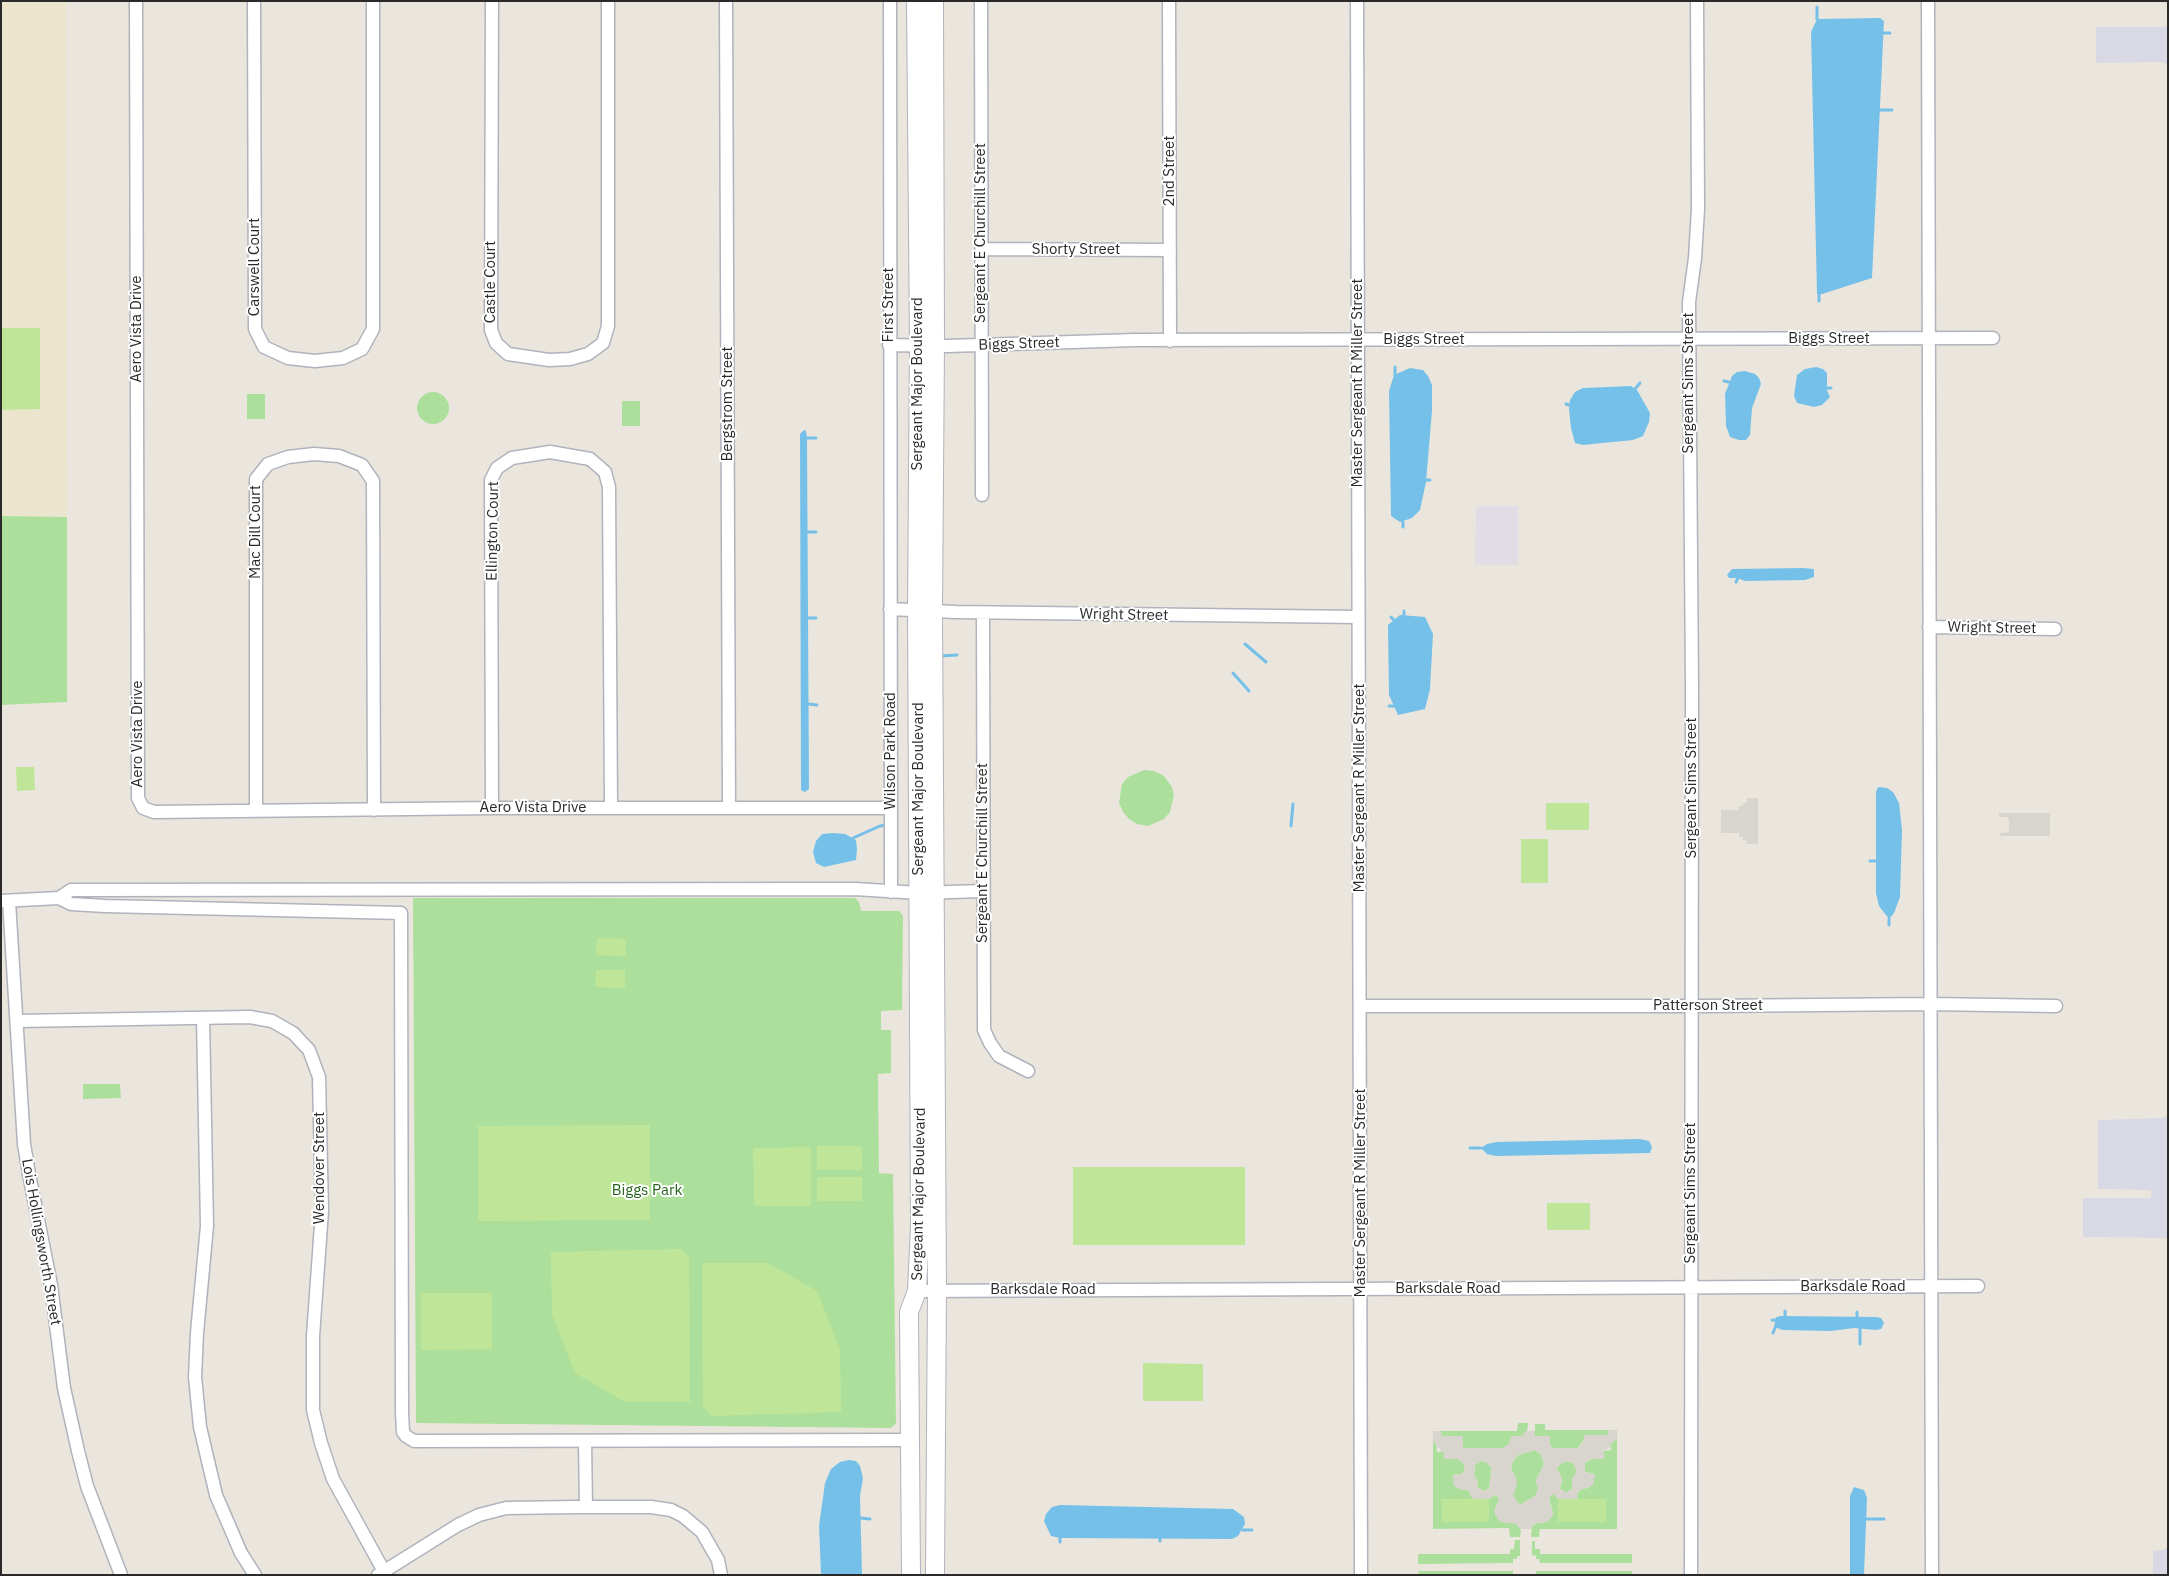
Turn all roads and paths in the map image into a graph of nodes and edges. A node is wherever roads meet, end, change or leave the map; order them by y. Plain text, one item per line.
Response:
1 (136, 1) edge
2 (254, 1) edge
3 (373, 1) edge
4 (492, 1) edge
5 (608, 1) edge
6 (726, 1) edge
7 (890, 1) edge
8 (916, 1) edge
9 (934, 1) edge
10 (981, 1) edge
11 (1169, 1) edge
12 (1357, 1) edge
13 (1697, 1) edge
14 (1928, 1) edge
15 (982, 249) junction
16 (1170, 250) junction
17 (1928, 338) junction
18 (1993, 338) dead end
19 (1689, 339) junction
20 (1358, 340) junction
21 (1170, 341) junction
22 (889, 344) junction
23 (927, 345) junction
24 (982, 345) junction
25 (982, 495) dead end
26 (890, 609) junction
27 (925, 611) junction
28 (983, 613) junction
29 (1358, 617) junction
30 (1929, 627) junction
31 (2055, 629) dead end
32 (492, 808) junction
33 (610, 808) junction
34 (730, 808) junction
35 (891, 808) junction
36 (374, 810) junction
37 (256, 811) junction
38 (983, 890) junction
39 (891, 892) junction
40 (927, 893) junction
41 (59, 898) junction
42 (5, 901) edge
43 (1930, 1004) junction
44 (1360, 1006) junction
45 (1691, 1006) junction
46 (2056, 1006) dead end
47 (203, 1018) junction
48 (17, 1021) junction
49 (1028, 1071) dead end
50 (1930, 1286) junction
51 (1978, 1286) dead end
52 (1690, 1287) junction
53 (1361, 1289) junction
54 (917, 1291) junction
55 (937, 1291) junction
56 (909, 1440) junction
57 (586, 1441) junction
58 (586, 1507) junction
59 (383, 1574) edge
60 (121, 1575) edge
61 (255, 1575) edge
62 (721, 1575) edge
63 (910, 1575) edge
64 (935, 1575) edge
65 (1361, 1575) edge
66 (1691, 1575) edge
67 (1932, 1575) edge

1 - 37 street, Aero Vista Drive
2 - 3 street, Carswell Court
4 - 5 street, Castle Court
6 - 34 street, Bergstrom Street
7 - 22 street, First Street
8 - 23 street, Sergeant Major Boulevard
9 - 23 street, Sergeant Major Boulevard
10 - 15 street, Sergeant E Churchill Street
11 - 16 street, 2nd Street
12 - 20 street, Master Sergeant R Miller Street
13 - 19 street, Sergeant Sims Street
14 - 17 street
15 - 16 street, Shorty Street
15 - 24 street, Sergeant E Churchill Street
16 - 21 street, 2nd Street
17 - 18 street, Biggs Street
17 - 19 street, Biggs Street
17 - 30 street
19 - 20 street, Biggs Street
19 - 45 street, Sergeant Sims Street
20 - 21 street, Biggs Street
20 - 29 street, Master Sergeant R Miller Street
21 - 24 street, Biggs Street
22 - 23 street, Biggs Street
22 - 26 street, First Street
23 - 24 street, Biggs Street
23 - 27 street, Sergeant Major Boulevard
24 - 25 street, Sergeant E Churchill Street
26 - 27 street, Wright Street
26 - 35 street, Wilson Park Road
27 - 28 street, Wright Street
27 - 40 street, Sergeant Major Boulevard
28 - 29 street, Wright Street
28 - 38 street, Sergeant E Churchill Street
29 - 44 street, Master Sergeant R Miller Street
30 - 31 street, Wright Street
30 - 43 street
32 - 33 street, Aero Vista Drive
32 - 33 street, Ellington Court
32 - 36 street, Aero Vista Drive
33 - 34 street, Aero Vista Drive
34 - 35 street, Aero Vista Drive
35 - 39 street, Wilson Park Road
36 - 37 street, Aero Vista Drive
36 - 37 street, Mac Dill Court
38 - 40 street
38 - 49 street, Sergeant E Churchill Street
39 - 40 street
39 - 41 street
40 - 54 street, Sergeant Major Boulevard
40 - 55 street, Sergeant Major Boulevard
41 - 42 street
41 - 57 street
42 - 48 street, Lois Hollingsworth Street
43 - 45 street, Patterson Street
43 - 46 street, Patterson Street
43 - 50 street
44 - 45 street, Patterson Street
44 - 53 street, Master Sergeant R Miller Street
45 - 52 street, Sergeant Sims Street
47 - 48 street, Wendover Street
47 - 59 street, Wendover Street
47 - 61 street
48 - 60 street, Lois Hollingsworth Street
50 - 51 street, Barksdale Road
50 - 52 street, Barksdale Road
50 - 67 street
52 - 53 street, Barksdale Road
52 - 66 street, Sergeant Sims Street
53 - 55 street, Barksdale Road
53 - 65 street, Master Sergeant R Miller Street
54 - 55 street, Barksdale Road
54 - 56 street, Sergeant Major Boulevard
55 - 64 street, Sergeant Major Boulevard
56 - 57 street
56 - 63 street, Sergeant Major Boulevard
57 - 58 street
58 - 59 street
58 - 62 street

